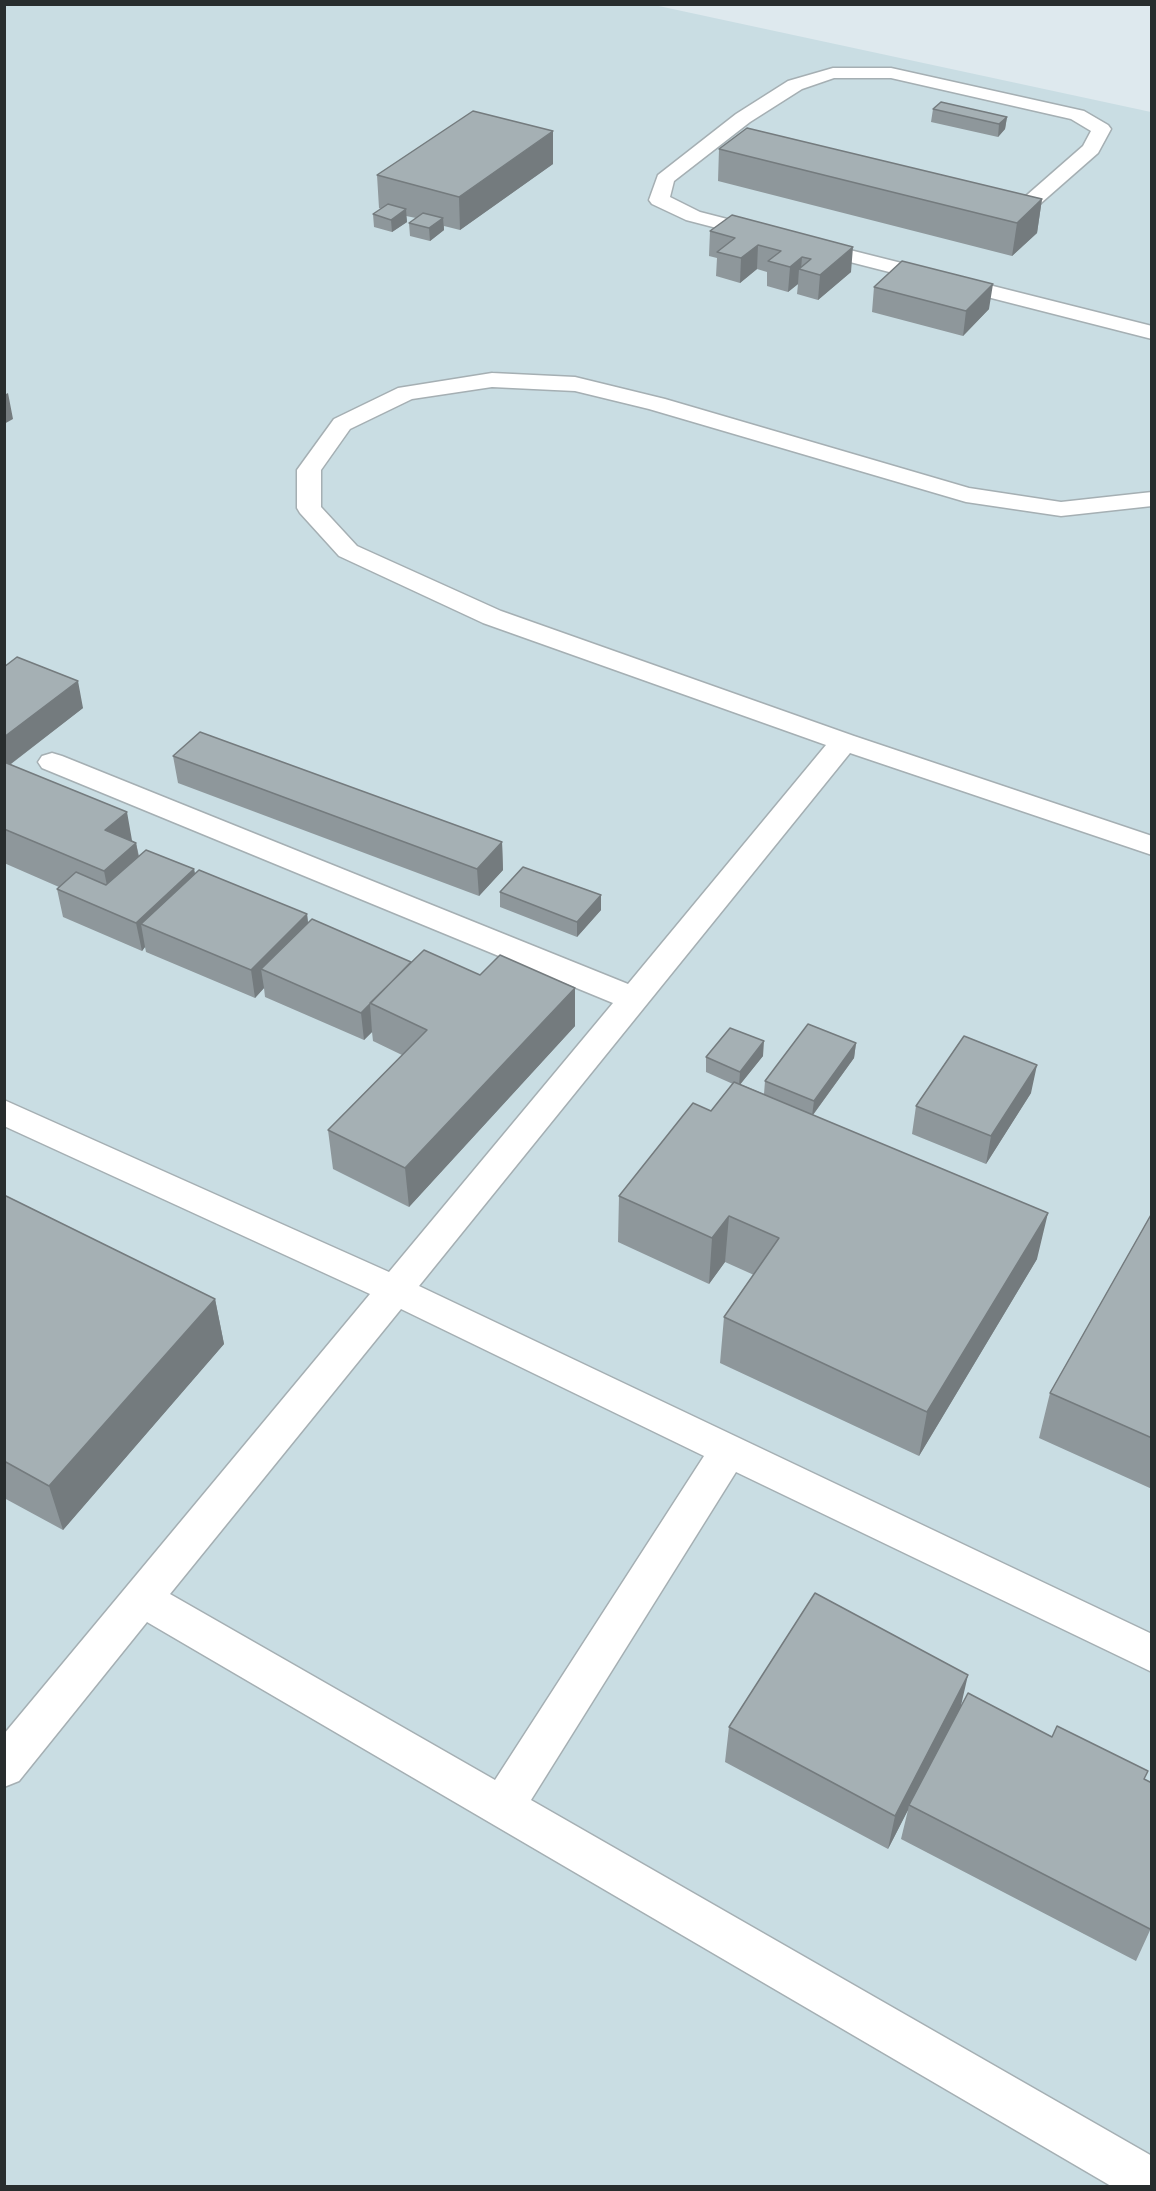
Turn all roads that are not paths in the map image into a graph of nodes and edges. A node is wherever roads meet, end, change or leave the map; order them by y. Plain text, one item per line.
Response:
1 (1018, 213) edge
2 (1152, 333) edge
3 (1152, 500) edge
4 (844, 742) junction
5 (52, 762) dead end
6 (1152, 846) edge
7 (634, 999) junction
8 (4, 1112) edge
9 (394, 1290) junction
10 (728, 1451) junction
11 (143, 1599) junction
12 (1152, 1654) edge
13 (4, 1767) edge
14 (502, 1808) junction
15 (1152, 2183) edge

1 - 2 lane
3 - 4 lane
4 - 6 lane
4 - 7 lane
5 - 7 lane
7 - 9 lane
8 - 9 lane
9 - 10 lane
9 - 11 lane
10 - 12 lane
10 - 14 lane
11 - 13 lane
11 - 14 lane
14 - 15 lane

